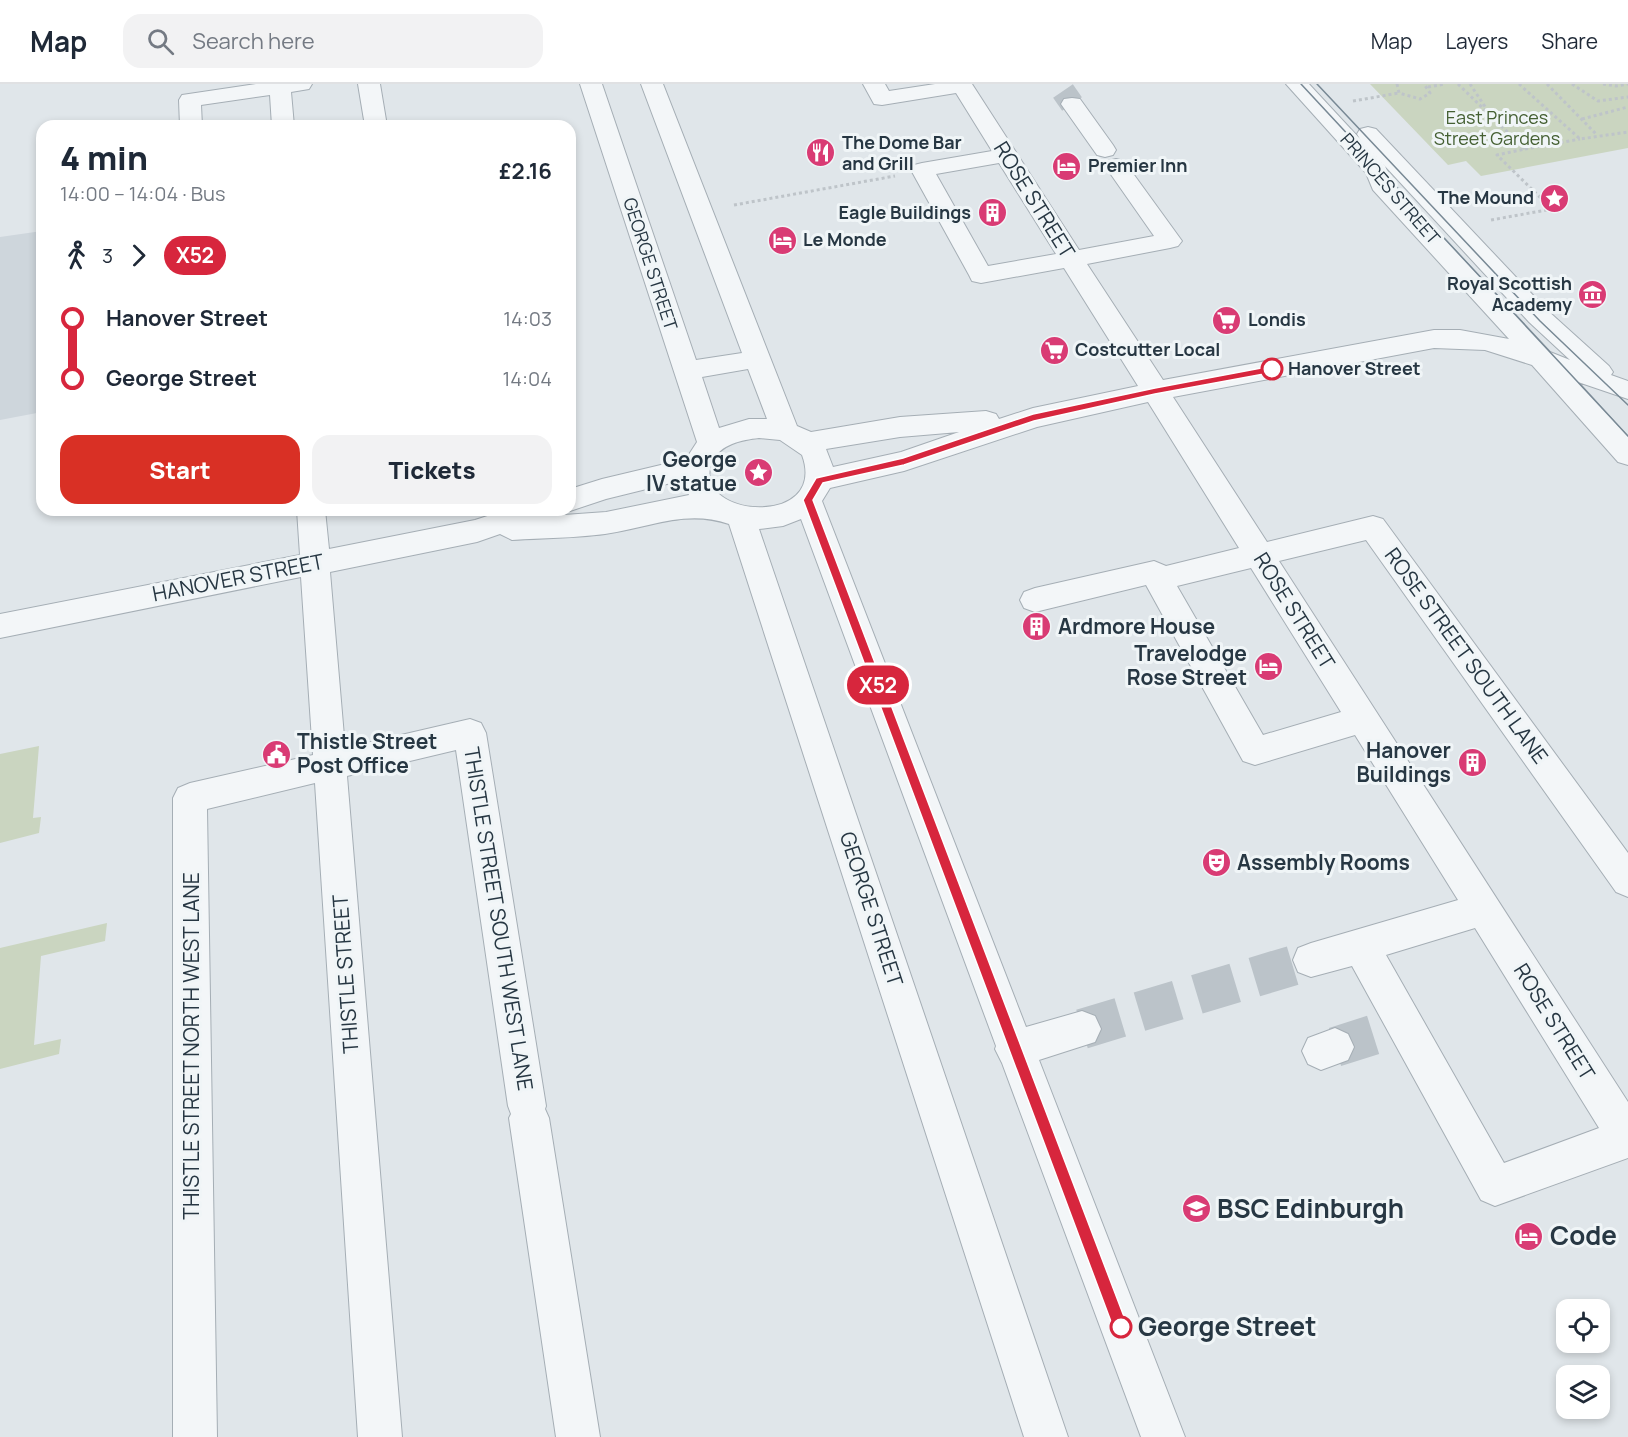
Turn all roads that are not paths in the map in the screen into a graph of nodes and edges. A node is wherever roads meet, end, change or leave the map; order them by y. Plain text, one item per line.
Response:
1 (369, 84) edge
2 (591, 84) edge
3 (652, 84) edge
4 (874, 84) edge
5 (1297, 84) edge
6 (1322, 84) edge
7 (287, 85) edge
8 (961, 85) edge
9 (1064, 93) tunnel mouth
10 (190, 120) edge
11 (284, 120) edge
12 (375, 120) edge
13 (1006, 155) junction
14 (1072, 260) junction
15 (1540, 358) junction
16 (757, 359) junction
17 (686, 371) junction
18 (1155, 391) junction
19 (1624, 391) edge
20 (1033, 418) junction
21 (796, 437) junction
22 (1628, 455) edge
23 (704, 456) junction
24 (814, 490) junction
25 (576, 498) edge
26 (729, 512) junction
27 (311, 516) edge
28 (521, 516) edge
29 (477, 531) junction
30 (1258, 554) junction
31 (315, 562) junction
32 (1158, 579) junction
33 (1035, 600) dead end
34 (0, 626) edge
35 (1363, 719) junction
36 (330, 766) junction
37 (1628, 880) edge
38 (1483, 909) junction
39 (1361, 946) junction
40 (1311, 960) tunnel mouth
41 (1082, 1029) tunnel mouth
42 (1014, 1049) junction
43 (1628, 1138) edge
44 (195, 1437) edge
45 (380, 1437) edge
46 (578, 1437) edge
47 (1046, 1437) edge
48 (1162, 1437) edge

1 - 12 street
2 - 17 street, GEORGE STREET
3 - 16 street
4 - 8 street
5 - 15 street, PRINCES STREET
6 - 19 street, PRINCES STREET
7 - 10 street
7 - 11 street
8 - 13 street, ROSE STREET
9 - 14 street
13 - 14 street, ROSE STREET
13 - 14 street
14 - 18 street, ROSE STREET
15 - 18 street
15 - 19 street
15 - 22 street, PRINCES STREET
16 - 17 street
16 - 21 street
17 - 23 street, GEORGE STREET
18 - 20 street
18 - 30 street, ROSE STREET
20 - 21 street
20 - 24 street
21 - 23 street
21 - 24 street
23 - 25 street
23 - 26 street, GEORGE STREET
24 - 26 street
24 - 42 street
26 - 29 street, HANOVER STREET
26 - 47 street, GEORGE STREET
27 - 31 street, THISTLE STREET
28 - 29 street, HANOVER STREET
29 - 31 street, HANOVER STREET
30 - 32 street
30 - 35 street, ROSE STREET
30 - 37 street, ROSE STREET SOUTH LANE
31 - 34 street, HANOVER STREET
31 - 36 street, THISTLE STREET
32 - 33 street
32 - 35 street
35 - 38 street, ROSE STREET
36 - 44 street, THISTLE STREET NORTH WEST LANE
36 - 45 street, THISTLE STREET
36 - 46 street, THISTLE STREET SOUTH WEST LANE
38 - 39 street
38 - 43 street, ROSE STREET
39 - 40 street
39 - 43 street
41 - 42 street
42 - 48 street

